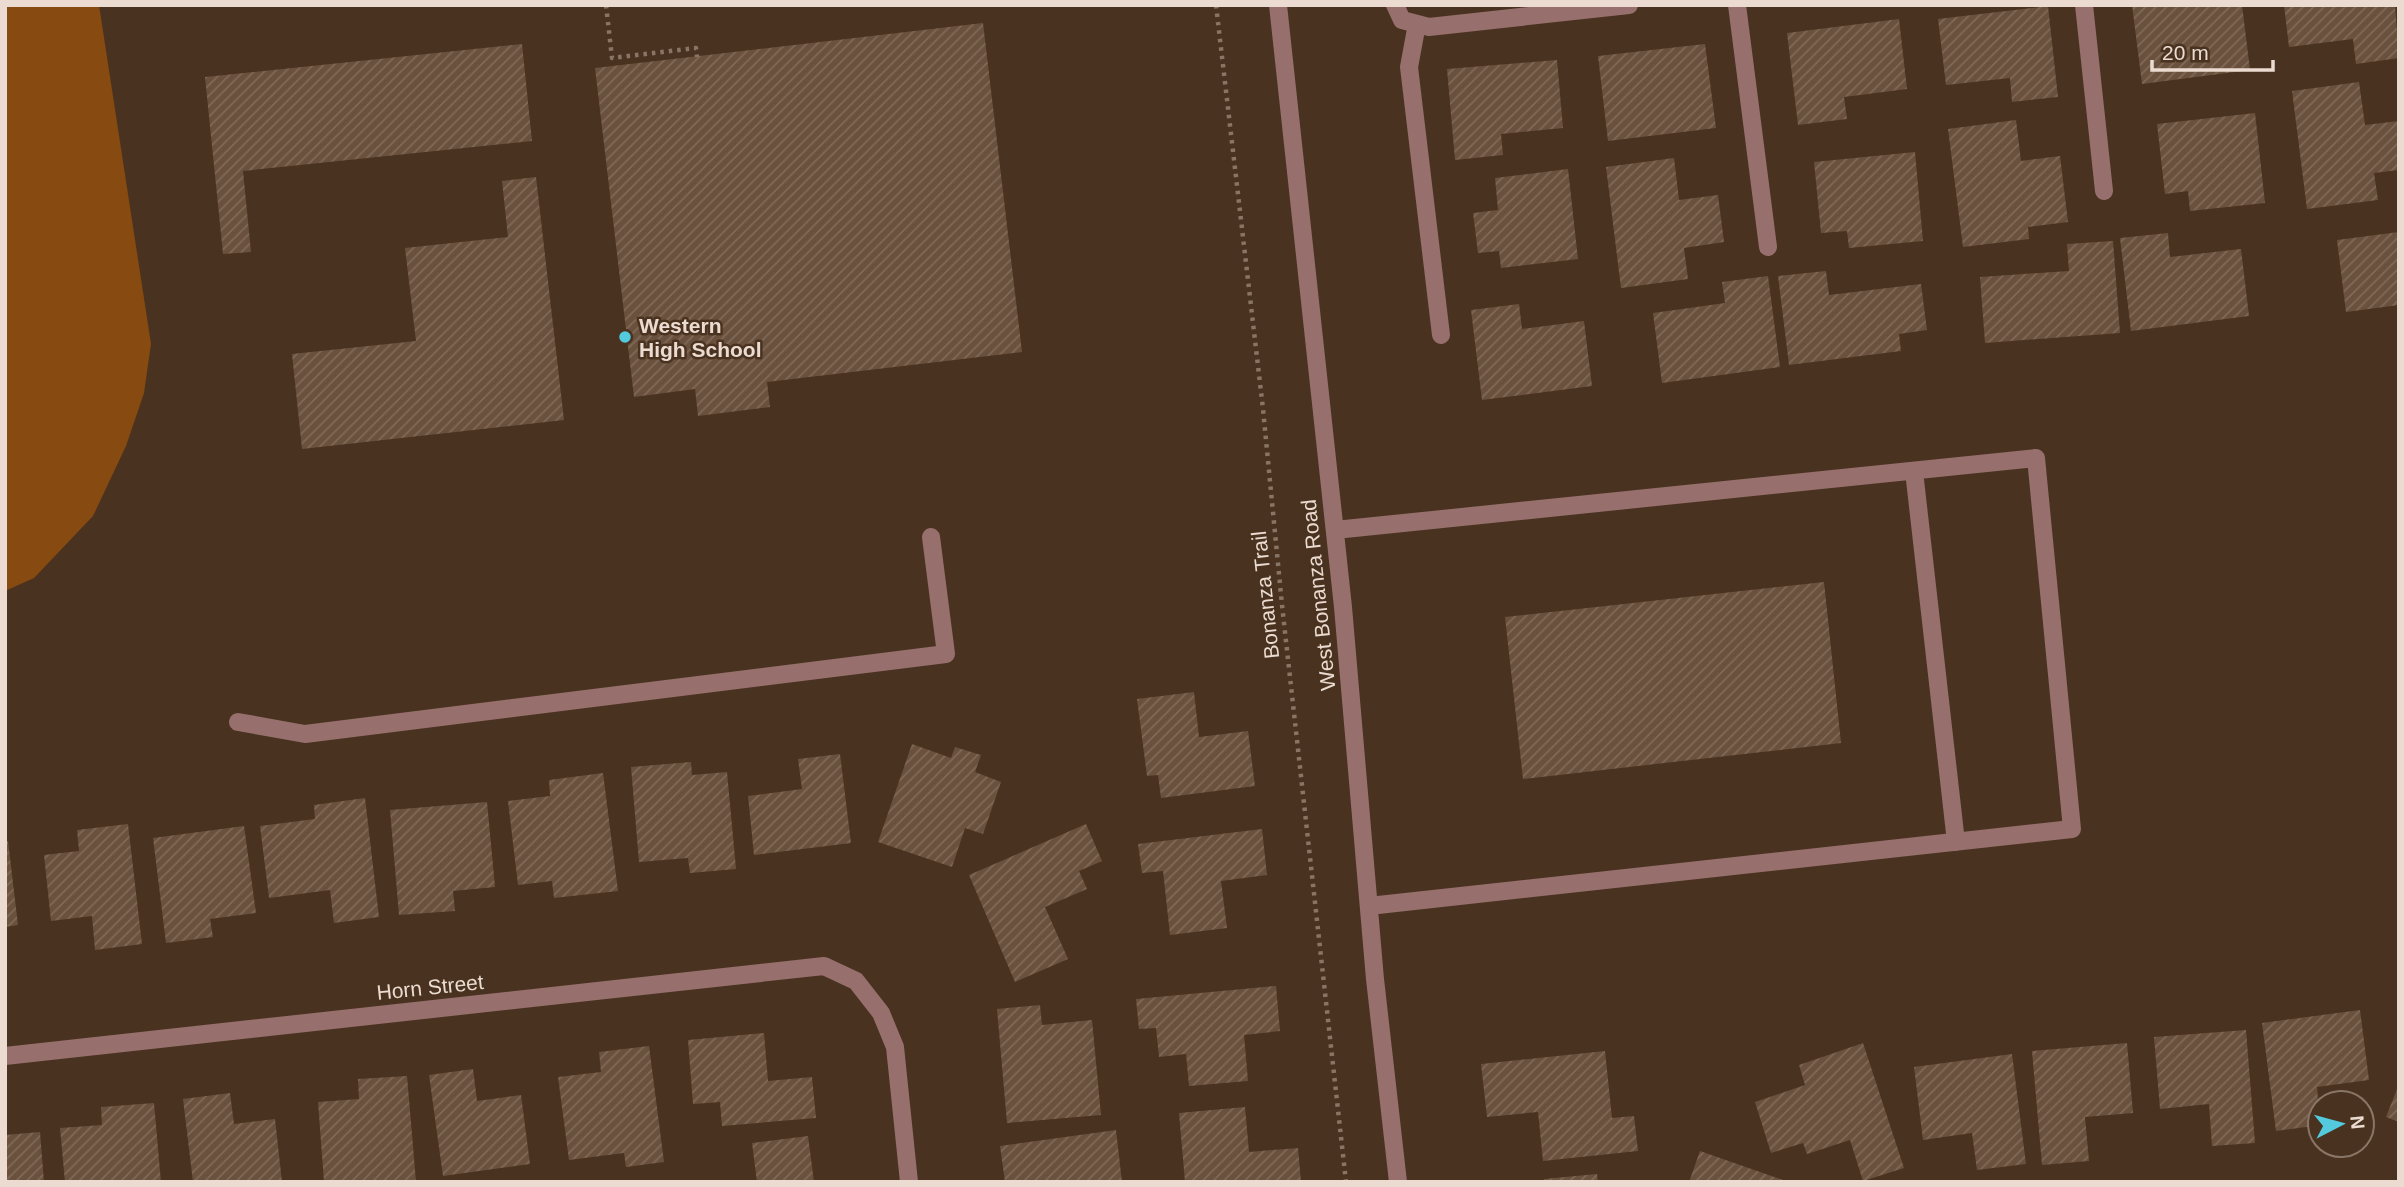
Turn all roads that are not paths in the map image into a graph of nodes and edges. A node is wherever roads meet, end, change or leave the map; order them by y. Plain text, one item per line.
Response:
1 (1278, 5) edge
2 (1395, 5) edge
3 (1629, 5) edge
4 (1737, 5) edge
5 (2084, 5) edge
6 (1417, 24) junction
7 (2104, 191) dead end
8 (1768, 247) dead end
9 (1441, 335) dead end
10 (1914, 471) junction
11 (1335, 530) junction
12 (931, 537) dead end
13 (238, 722) dead end
14 (1956, 842) junction
15 (1369, 906) junction
16 (5, 1056) edge
17 (909, 1182) edge
18 (1398, 1182) edge

1 - 11 street, West Bonanza Road
2 - 6 street
3 - 6 street
4 - 8 street
5 - 7 street
6 - 9 street
10 - 11 street
10 - 14 street
10 - 14 street
11 - 15 street, West Bonanza Road
12 - 13 street
14 - 15 street
15 - 18 street, West Bonanza Road
16 - 17 street, Horn Street

